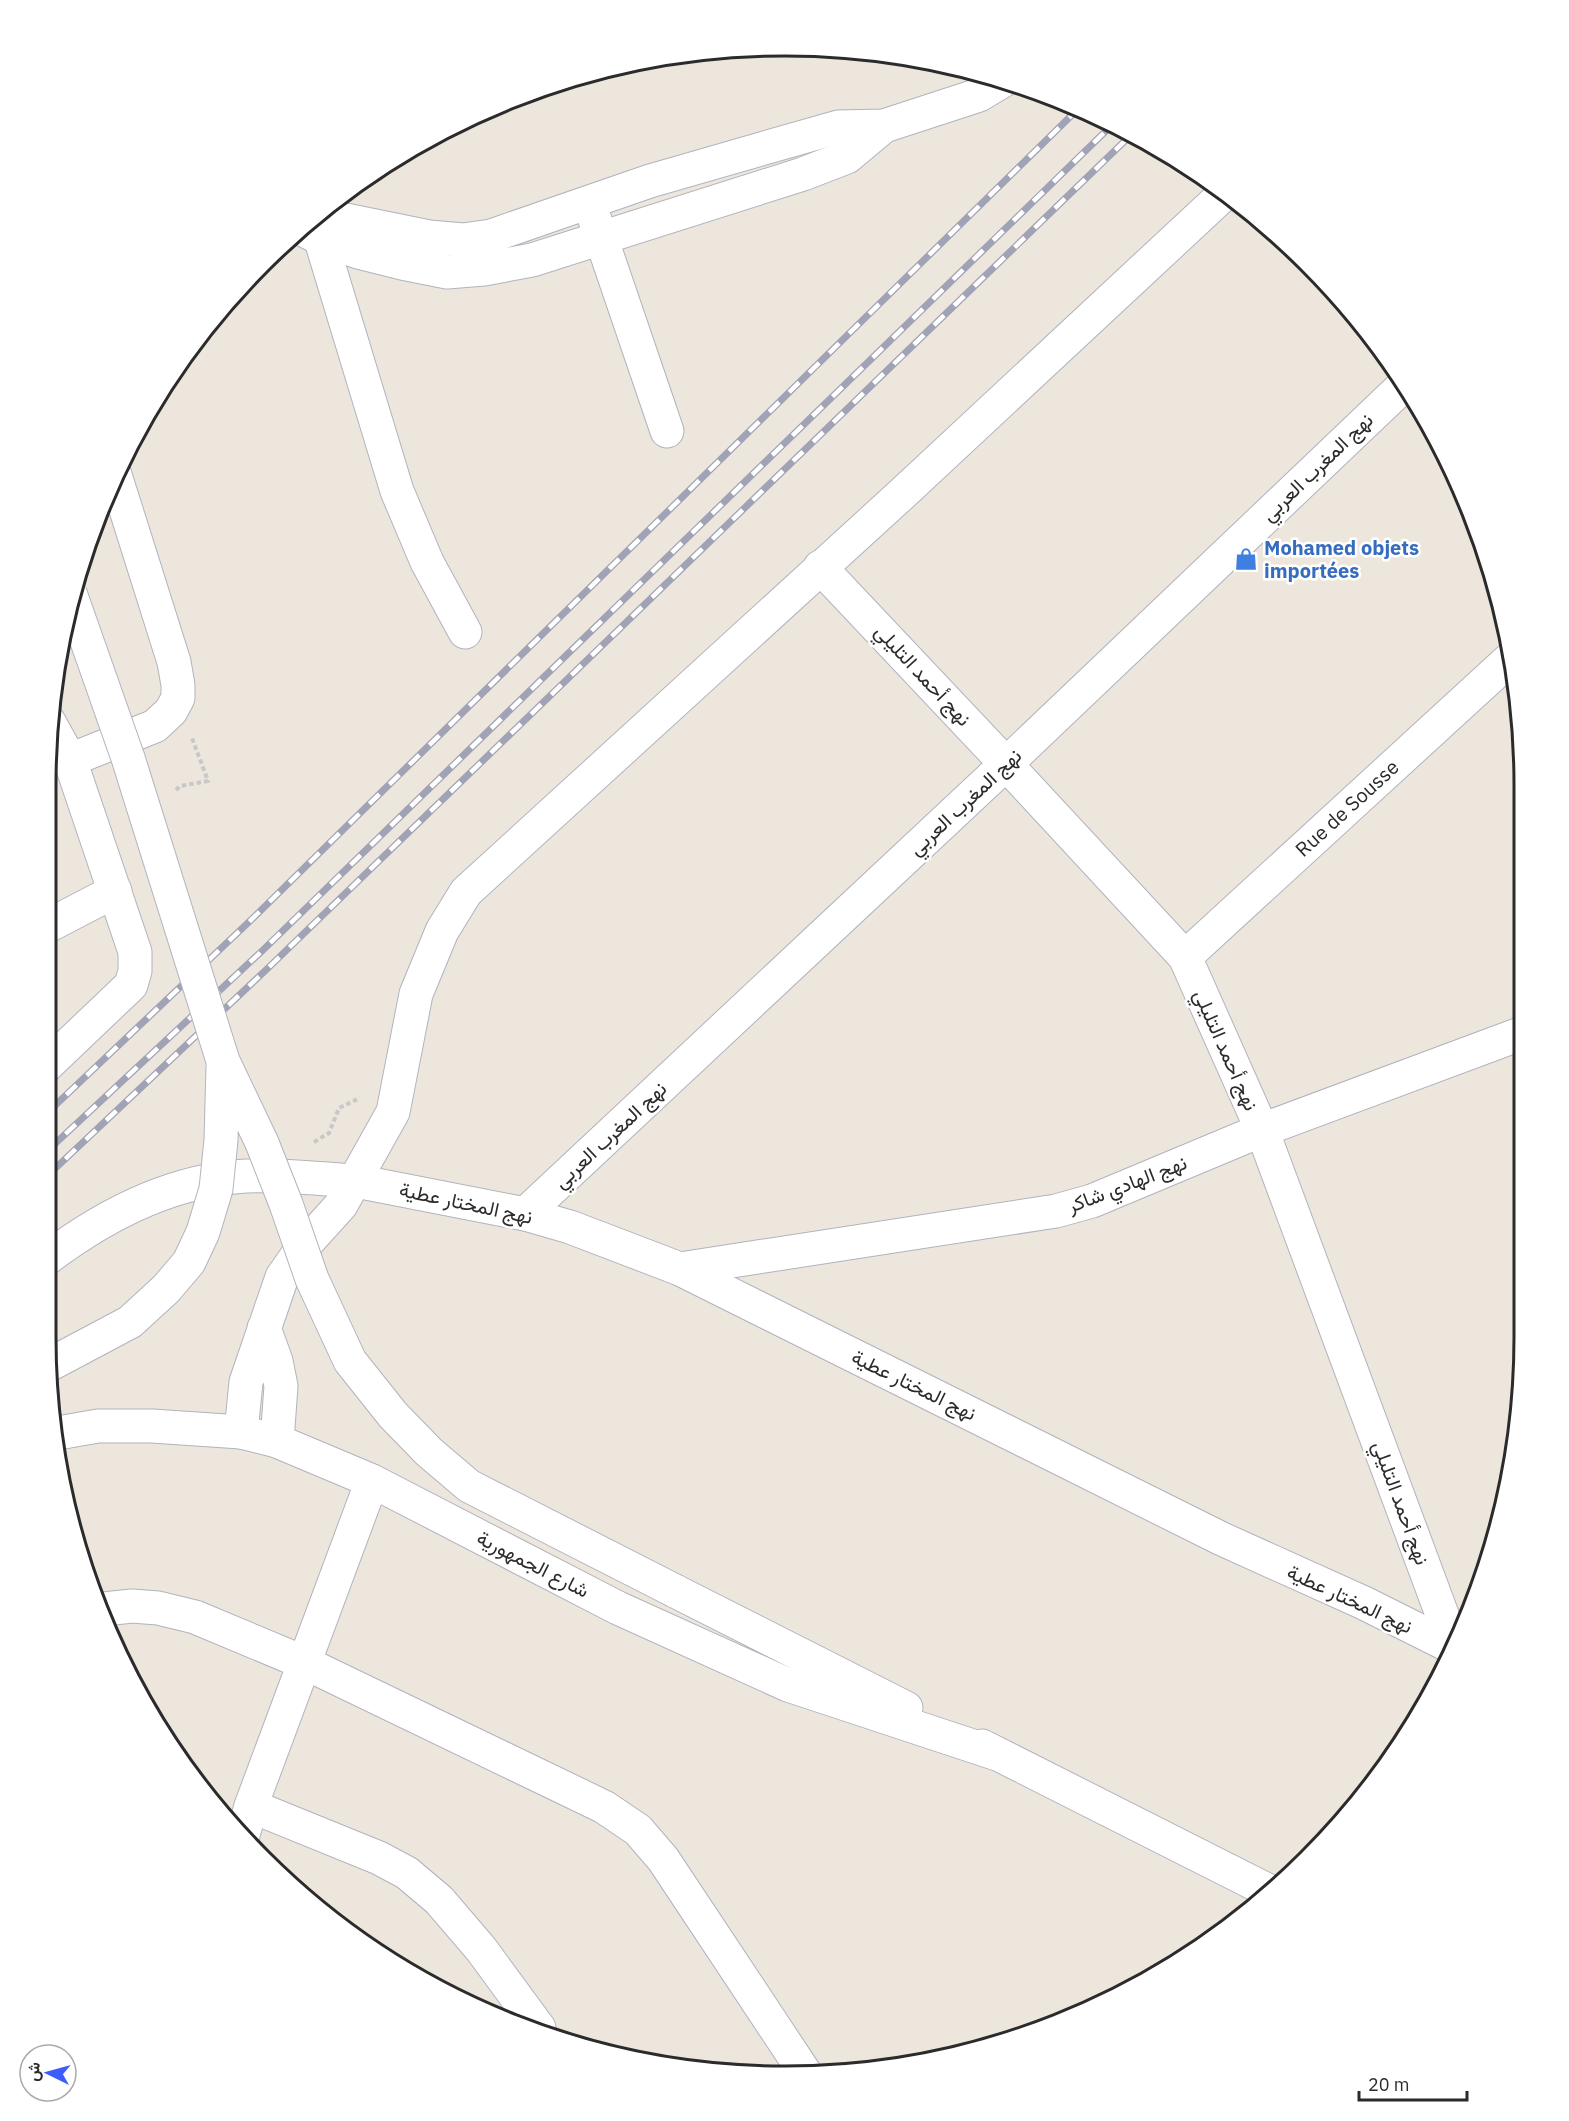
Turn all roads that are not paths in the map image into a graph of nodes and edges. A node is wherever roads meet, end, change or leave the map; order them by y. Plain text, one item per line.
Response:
1 (994, 86) edge
2 (884, 126) junction
3 (1219, 199) edge
4 (589, 203) junction
5 (318, 225) edge
6 (316, 226) edge
7 (313, 228) edge
8 (602, 238) junction
9 (1398, 391) edge
10 (667, 431) dead end
11 (119, 488) edge
12 (820, 567) junction
13 (77, 612) edge
14 (465, 632) dead end
15 (1503, 665) edge
16 (57, 737) edge
17 (70, 760) junction
18 (1006, 764) junction
19 (115, 891) junction
20 (56, 922) edge
21 (1185, 957) junction
22 (1514, 1036) edge
23 (56, 1056) edge
24 (223, 1061) junction
25 (1262, 1130) junction
26 (356, 1181) junction
27 (525, 1214) junction
28 (56, 1253) edge
29 (680, 1269) junction
30 (264, 1328) junction
31 (57, 1361) edge
32 (62, 1432) edge
33 (241, 1432) junction
34 (277, 1441) junction
35 (372, 1481) junction
36 (108, 1609) edge
37 (1449, 1635) edge
38 (1446, 1642) edge
39 (305, 1663) junction
40 (1000, 1755) junction
41 (247, 1820) edge
42 (1262, 1887) edge
43 (534, 2021) edge
44 (800, 2065) edge

1 - 2 street
2 - 4 street
2 - 8 street
3 - 12 street
4 - 5 street
4 - 8 street
6 - 8 street
7 - 14 street
8 - 10 street
9 - 18 street, نهج المغرب العربي
11 - 17 street
12 - 18 street, نهج أحمد التليلي
12 - 26 street
13 - 24 street, bridge
15 - 21 street, Rue de Sousse
16 - 17 street
17 - 19 street
18 - 21 street, نهج أحمد التليلي
18 - 27 street, نهج المغرب العربي
19 - 20 street
19 - 23 street
21 - 25 street, نهج أحمد التليلي
22 - 25 street, نهج الهادي شاكر
24 - 31 street, bridge
24 - 40 street, bridge
25 - 29 street, نهج الهادي شاكر
25 - 37 street, نهج أحمد التليلي
26 - 27 street, نهج المختار عطية
26 - 28 street, نهج المختار عطية
26 - 30 street
27 - 29 street, نهج المختار عطية
29 - 38 street, نهج المختار عطية
30 - 33 street
30 - 34 street
32 - 33 street, شارع الجمهورية
33 - 34 street, شارع الجمهورية
34 - 35 street, شارع الجمهورية
35 - 39 street
35 - 40 street, شارع الجمهورية
36 - 39 street
39 - 41 street
39 - 44 street
40 - 42 street
41 - 43 street

